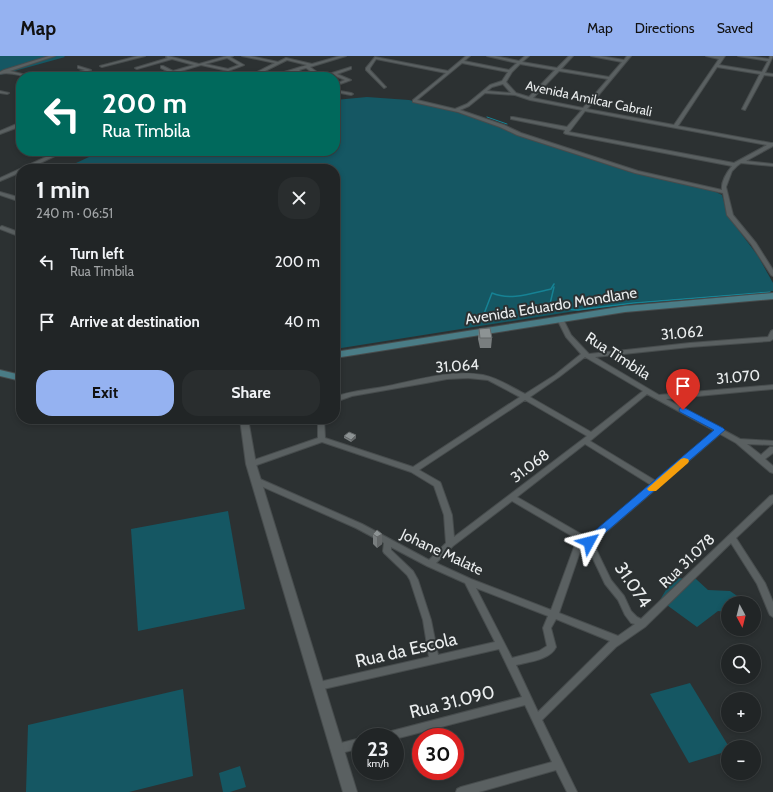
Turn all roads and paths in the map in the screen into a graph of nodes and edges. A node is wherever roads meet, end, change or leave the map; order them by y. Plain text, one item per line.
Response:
1 (53, 56) edge
2 (143, 56) edge
3 (163, 56) edge
4 (244, 56) edge
5 (295, 56) edge
6 (344, 56) edge
7 (468, 56) edge
8 (489, 56) edge
9 (527, 56) edge
10 (571, 56) edge
11 (593, 56) edge
12 (629, 56) edge
13 (708, 56) edge
14 (740, 56) edge
15 (135, 57) edge
16 (229, 57) edge
17 (722, 57) edge
18 (172, 58) junction
19 (771, 58) edge
20 (286, 59) junction
21 (625, 61) junction
22 (462, 62) junction
23 (520, 62) junction
24 (279, 63) junction
25 (201, 65) junction
26 (102, 66) dead end
27 (313, 66) junction
28 (717, 66) junction
29 (79, 67) dead end
30 (162, 67) dead end
31 (307, 67) junction
32 (137, 68) dead end
33 (350, 68) dead end
34 (558, 69) junction
35 (296, 70) junction
36 (510, 71) junction
37 (2, 72) edge
38 (81, 72) edge
39 (174, 72) joint
40 (260, 72) edge
41 (289, 72) edge
42 (298, 72) edge
43 (314, 72) edge
44 (339, 72) edge
45 (448, 72) junction
46 (763, 73) junction
47 (16, 74) edge
48 (773, 75) edge
49 (340, 77) edge
50 (609, 78) junction
51 (504, 82) junction
52 (340, 83) edge
53 (384, 88) dead end
54 (340, 91) edge
55 (0, 92) edge
56 (483, 92) junction
57 (7, 93) dead end
58 (351, 94) dead end
59 (515, 94) junction
60 (530, 99) junction
61 (744, 109) dead end
62 (456, 110) junction
63 (584, 110) junction
64 (514, 118) dead end
65 (16, 126) edge
66 (675, 127) junction
67 (0, 128) edge
68 (568, 129) junction
69 (7, 130) junction
70 (0, 133) edge
71 (773, 145) edge
72 (52, 156) edge
73 (741, 162) junction
74 (35, 164) edge
75 (735, 165) junction
76 (773, 165) edge
77 (16, 172) edge
78 (0, 180) edge
79 (724, 192) junction
80 (0, 193) edge
81 (16, 198) edge
82 (2, 228) dead end
83 (16, 233) edge
84 (773, 274) edge
85 (773, 296) edge
86 (560, 319) junction
87 (773, 332) edge
88 (772, 340) edge
89 (340, 354) edge
90 (587, 355) junction
91 (0, 373) edge
92 (16, 377) edge
93 (773, 386) edge
94 (647, 391) junction
95 (524, 397) junction
96 (658, 397) junction
97 (340, 398) edge
98 (245, 424) edge
99 (321, 424) edge
100 (720, 430) junction
101 (591, 435) junction
102 (322, 439) junction
103 (585, 441) junction
104 (739, 441) junction
105 (773, 443) edge
106 (773, 449) edge
107 (761, 459) junction
108 (251, 464) junction
109 (414, 470) junction
110 (773, 470) edge
111 (257, 481) junction
112 (657, 485) junction
113 (512, 496) junction
114 (773, 498) edge
115 (732, 538) junction
116 (585, 540) junction
117 (388, 542) junction
118 (450, 544) junction
119 (430, 564) junction
120 (468, 581) junction
121 (773, 613) edge
122 (554, 614) junction
123 (642, 624) junction
124 (618, 640) junction
125 (500, 645) junction
126 (434, 660) junction
127 (510, 664) junction
128 (319, 686) junction
129 (528, 700) junction
130 (537, 719) junction
131 (404, 732) edge
132 (352, 745) edge
133 (337, 749) junction
134 (559, 765) junction
135 (350, 792) edge
136 (462, 792) edge
137 (572, 792) edge

1 - 37 street
2 - 15 street
3 - 18 street
4 - 24 street
5 - 20 street
6 - 27 street
7 - 22 street
8 - 23 street
9 - 23 street
10 - 34 street
11 - 21 street
12 - 21 street
13 - 17 street
14 - 19 street
15 - 26 street
16 - 25 street
16 - 25 street
17 - 28 street
18 - 25 street
18 - 32 street
19 - 46 street
20 - 24 street
20 - 27 street
21 - 50 street
22 - 36 street
22 - 45 street
23 - 34 street
23 - 36 street
24 - 40 street
25 - 39 street
27 - 31 street
28 - 46 street
28 - 66 street
29 - 38 street
30 - 39 street
31 - 35 street
31 - 43 street
33 - 44 street
34 - 50 street
34 - 60 street
35 - 41 street
35 - 42 street
36 - 51 street
37 - 47 street
45 - 53 street
45 - 62 street
46 - 48 street
46 - 61 street
49 - 52 street
50 - 63 street
51 - 56 street
51 - 59 street, Avenida Amilcar Cabrali
54 - 58 street
55 - 57 street
56 - 59 street
56 - 62 street
59 - 60 street, Avenida Amilcar Cabrali
60 - 63 street, Avenida Amilcar Cabrali
62 - 79 street
63 - 66 street, Avenida Amilcar Cabrali
63 - 68 street
64 - 68 street
65 - 69 street
66 - 71 street, Avenida Amilcar Cabrali
67 - 69 street
68 - 75 street
69 - 70 street
71 - 73 street
72 - 74 street
73 - 75 street
73 - 76 street
75 - 79 street
77 - 78 street
79 - 84 street
80 - 81 street
82 - 83 street
85 - 86 main road, Avenida Eduardo Mondlane
86 - 89 main road, Avenida Eduardo Mondlane
86 - 90 street, Rua Timbila
87 - 88 street, 31.062
88 - 90 street, 31.062
90 - 94 street, Rua Timbila
90 - 95 street
91 - 92 main road
93 - 96 street, 31.070
94 - 96 street, Rua Timbila
94 - 101 street, 31.068
95 - 97 street, 31.064
95 - 101 street, 31.064
95 - 109 street
96 - 100 street, Rua Timbila
98 - 108 street
99 - 102 street
100 - 104 street, Rua Timbila
100 - 112 street
101 - 103 street, 31.068
102 - 108 street
102 - 109 street
103 - 112 street
103 - 113 street, 31.068
104 - 105 street
104 - 107 street, Rua Timbila
106 - 107 street
107 - 110 street, Rua Timbila
108 - 111 street
109 - 118 street
111 - 117 street, Johane Malate
111 - 128 street
112 - 116 street
113 - 116 street
113 - 118 street, 31.068
114 - 115 street, Rua 31.078
115 - 121 street
115 - 123 street, Rua 31.078
116 - 122 street
116 - 123 street, 31.074
117 - 119 street, Johane Malate
117 - 126 street
118 - 119 street, 31.068
119 - 120 street, Johane Malate
120 - 122 street, Johane Malate
120 - 125 street
122 - 124 street, Johane Malate
122 - 127 street
123 - 124 street, Rua 31.078
124 - 130 street, Rua 31.078
125 - 126 street, Rua da Escola
125 - 127 street
126 - 128 street, Rua da Escola
127 - 129 street
128 - 133 street
129 - 130 street
129 - 131 street, Rua 31.090
130 - 134 street
132 - 133 street
133 - 135 street
134 - 136 street
134 - 137 street

